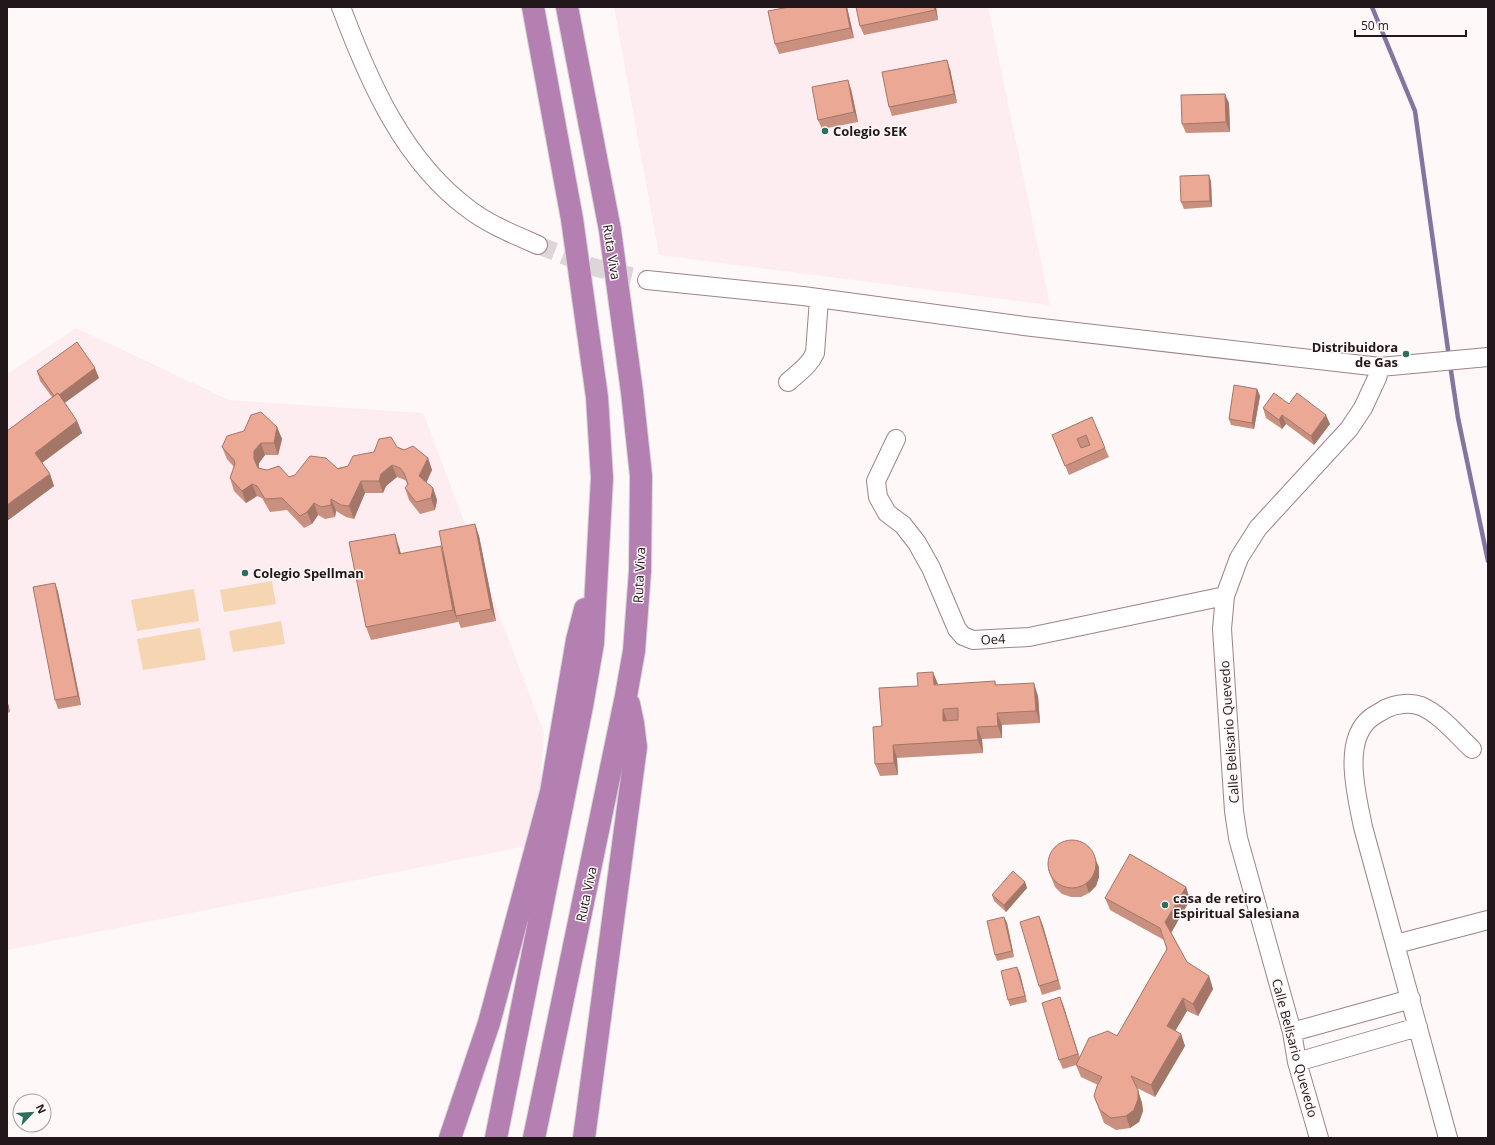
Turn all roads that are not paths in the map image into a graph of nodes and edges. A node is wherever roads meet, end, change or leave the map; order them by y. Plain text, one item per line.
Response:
1 (341, 7) edge
2 (533, 7) edge
3 (567, 7) edge
4 (538, 245) tunnel mouth
5 (648, 280) tunnel mouth
6 (819, 299) junction
7 (1488, 358) edge
8 (1380, 367) junction
9 (788, 382) dead end
10 (896, 439) dead end
11 (597, 559) junction
12 (1225, 596) junction
13 (626, 696) junction
14 (1472, 749) dead end
15 (1488, 920) edge
16 (1396, 944) junction
17 (1411, 998) junction
18 (1344, 1017) junction
19 (1418, 1027) junction
20 (1292, 1032) junction
21 (1353, 1045) junction
22 (1297, 1062) junction
23 (466, 1091) junction
24 (442, 1138) edge
25 (450, 1138) edge
26 (496, 1138) edge
27 (534, 1138) edge
28 (584, 1138) edge
29 (1319, 1138) edge
30 (1448, 1138) edge

1 - 4 street
2 - 11 highway
3 - 13 highway, Ruta Viva
5 - 6 street
6 - 8 street
6 - 9 street
7 - 8 street
8 - 12 street, Calle Belisario Quevedo
10 - 12 street, Oe4
11 - 23 highway
11 - 26 highway
12 - 20 street, Calle Belisario Quevedo
13 - 27 highway, Ruta Viva
13 - 28 highway
14 - 16 street
15 - 16 street
16 - 17 street
17 - 18 street
17 - 19 street
18 - 20 street
18 - 21 street
19 - 21 street
19 - 30 street
20 - 22 street, Calle Belisario Quevedo
21 - 22 street
22 - 29 street, Calle Belisario Quevedo
23 - 24 highway
23 - 25 highway

